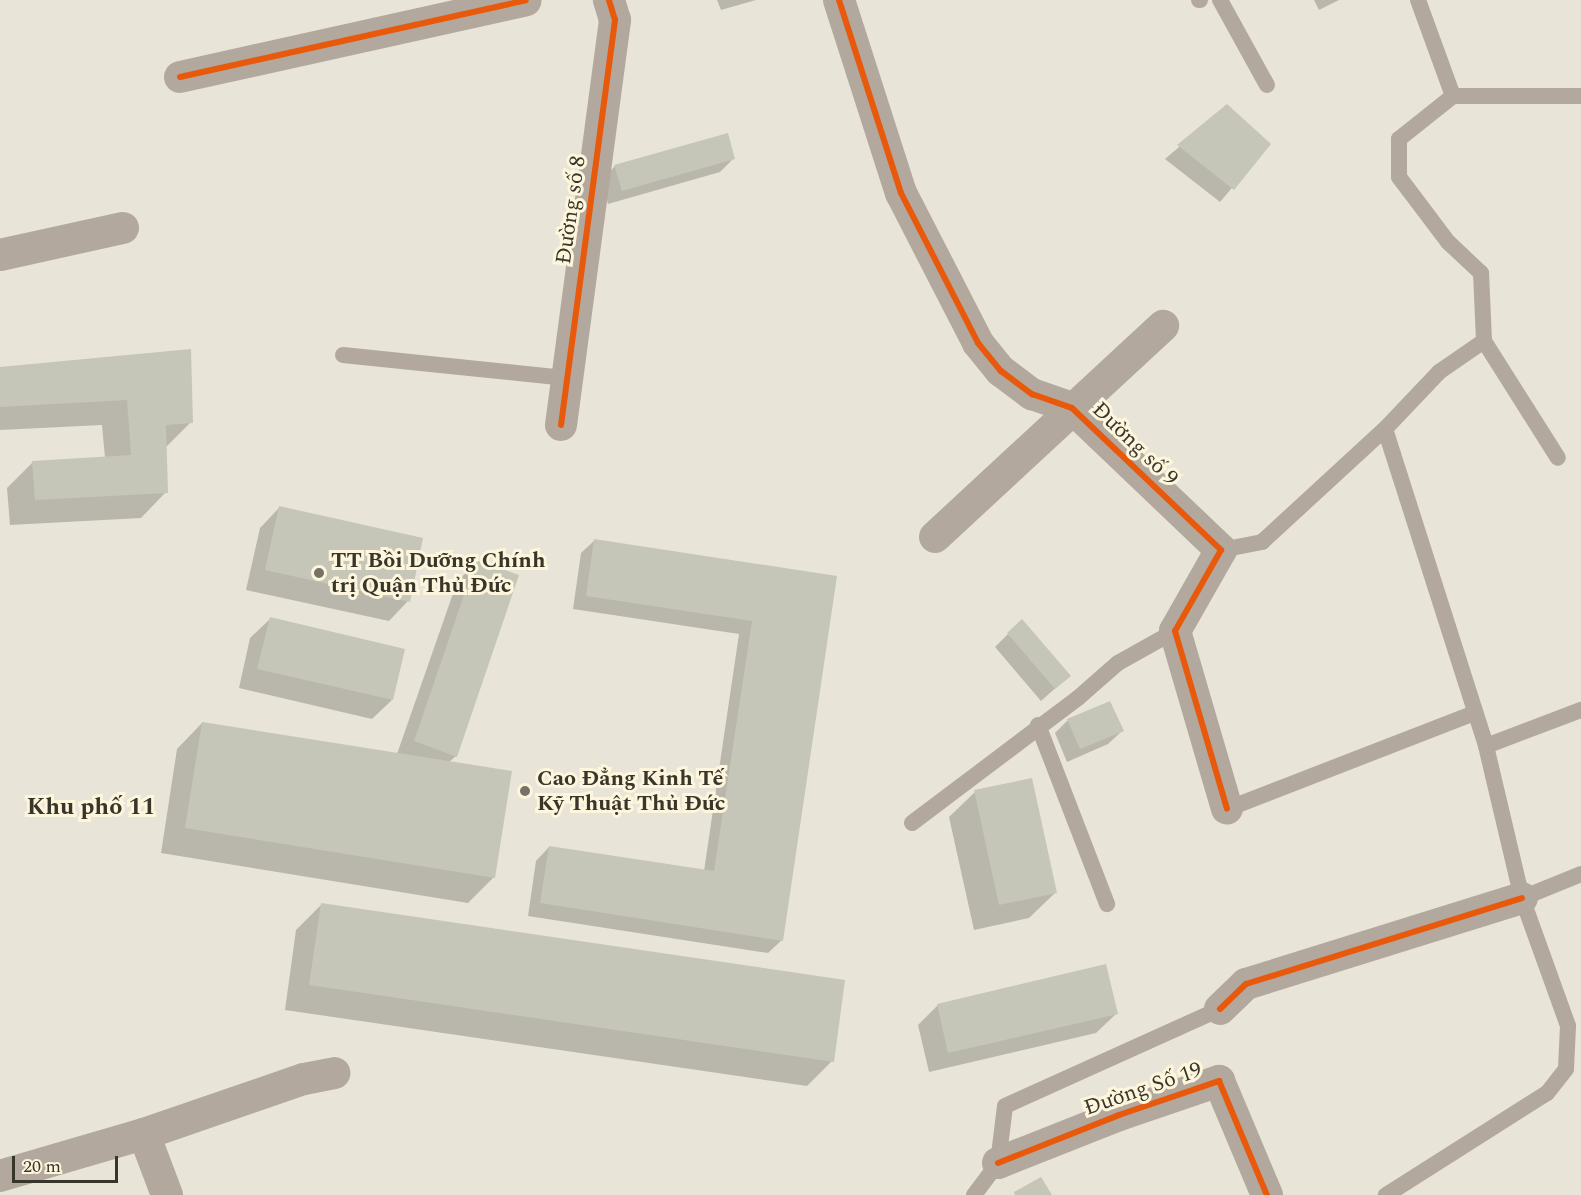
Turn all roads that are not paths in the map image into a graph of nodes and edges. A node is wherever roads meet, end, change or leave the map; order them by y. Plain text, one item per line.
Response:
1 (526, 0) edge
2 (609, 0) edge
3 (839, 0) edge
4 (1220, 0) edge
5 (1418, 0) edge
6 (180, 77) dead end
7 (1267, 85) dead end
8 (1453, 96) junction
9 (1581, 96) edge
10 (123, 228) dead end
11 (0, 255) edge
12 (1163, 326) dead end
13 (1484, 341) junction
14 (343, 355) dead end
15 (567, 378) junction
16 (1072, 408) junction
17 (561, 425) dead end
18 (1385, 429) junction
19 (1558, 458) dead end
20 (936, 537) dead end
21 (1221, 550) junction
22 (1175, 631) junction
23 (1581, 710) edge
24 (1472, 714) junction
25 (1038, 725) junction
26 (1486, 746) junction
27 (1227, 809) joint
28 (912, 823) dead end
29 (1581, 874) edge
30 (1522, 898) junction
31 (1107, 904) dead end
32 (1220, 1009) joint
33 (334, 1073) dead end
34 (144, 1134) junction
35 (998, 1163) junction
36 (0, 1176) edge
37 (167, 1195) edge
38 (974, 1195) edge
39 (1267, 1195) edge
40 (1386, 1195) edge

1 - 6 street
2 - 15 street, Đường số 8
3 - 16 street, Đường số 9
4 - 7 lane
5 - 8 lane
8 - 9 lane
8 - 13 lane
10 - 11 street
12 - 16 street
13 - 18 lane
13 - 19 lane
14 - 15 lane
15 - 17 street, Đường số 8
16 - 20 street
16 - 21 street, Đường số 9
18 - 21 lane
18 - 24 lane
21 - 22 street
22 - 25 lane
22 - 27 street
23 - 26 lane
24 - 26 lane
24 - 27 lane
25 - 28 lane
25 - 31 lane
26 - 30 lane
29 - 30 lane
30 - 32 street
30 - 40 lane
32 - 35 lane
33 - 34 street
34 - 36 street
34 - 37 street
35 - 38 lane
35 - 39 street, Đường Số 19

